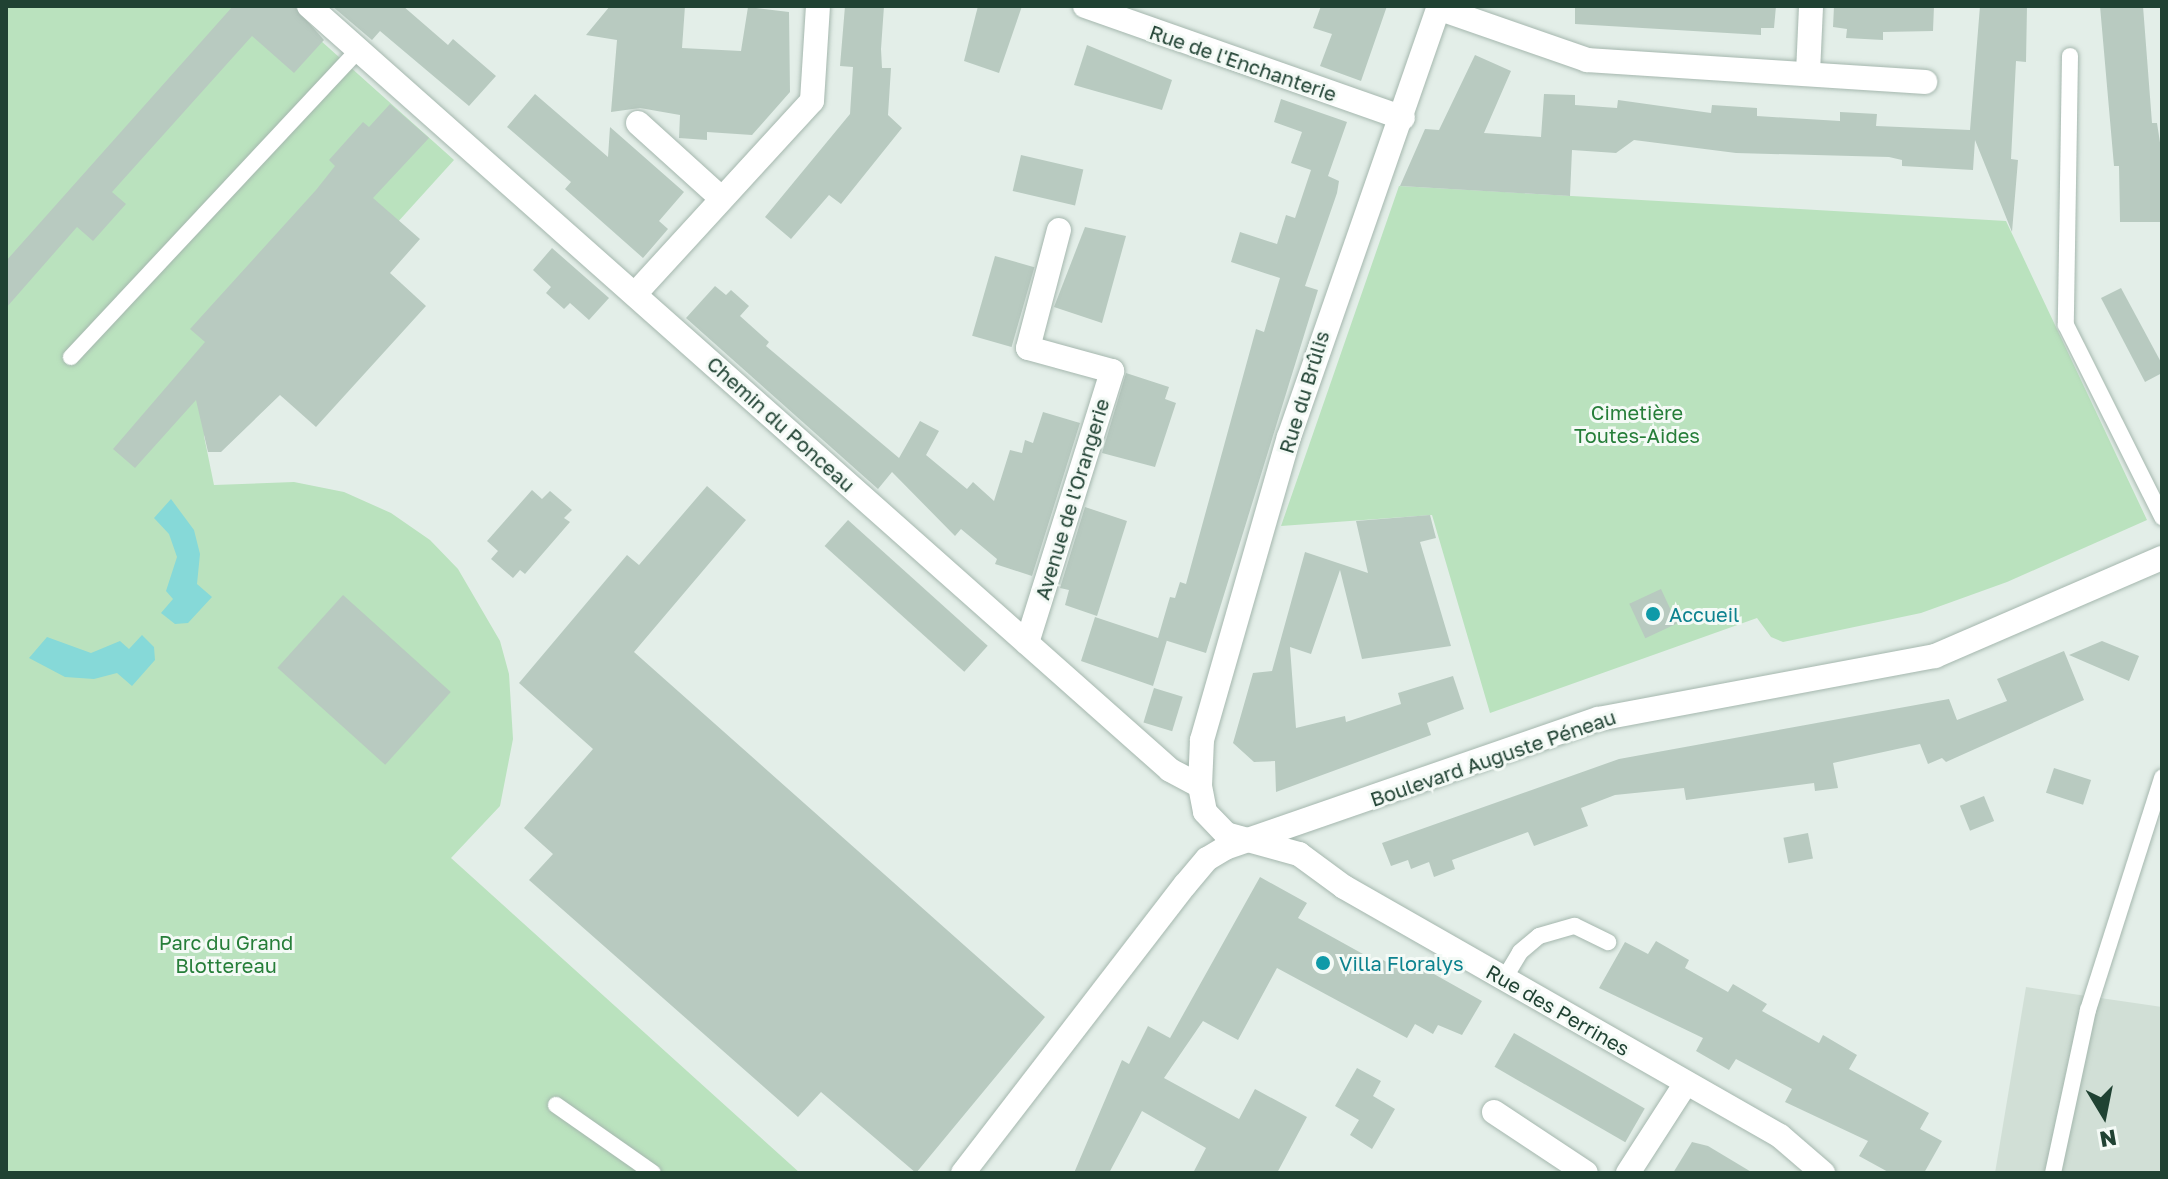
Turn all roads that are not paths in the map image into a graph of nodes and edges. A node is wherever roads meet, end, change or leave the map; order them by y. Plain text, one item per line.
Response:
1 (309, 6) edge
2 (818, 6) edge
3 (1085, 6) edge
4 (1811, 6) edge
5 (1438, 7) edge
6 (358, 50) junction
7 (2070, 56) dead end
8 (1808, 73) junction
9 (1925, 82) dead end
10 (1403, 118) junction
11 (638, 123) dead end
12 (721, 198) junction
13 (1059, 230) dead end
14 (635, 294) junction
15 (71, 357) dead end
16 (2162, 517) edge
17 (2162, 558) edge
18 (1027, 643) junction
19 (2162, 778) edge
20 (1200, 786) junction
21 (1242, 841) junction
22 (1608, 942) dead end
23 (1504, 979) junction
24 (1686, 1083) junction
25 (556, 1105) dead end
26 (1494, 1112) dead end
27 (653, 1173) edge
28 (963, 1173) edge
29 (1586, 1173) edge
30 (1628, 1173) edge
31 (1823, 1173) edge
32 (2053, 1173) edge

1 - 6 street, Chemin du Ponceau
2 - 12 street
3 - 10 street, Rue de l'Enchanterie
4 - 8 street
5 - 8 street
5 - 10 street, Rue du Brûlis
6 - 14 street, Chemin du Ponceau
6 - 15 lane
7 - 16 lane
8 - 9 street
10 - 20 street, Rue du Brûlis
11 - 12 street
12 - 14 street
13 - 18 street, Avenue de l'Orangerie
14 - 18 street, Chemin du Ponceau
17 - 21 street, Boulevard Auguste Péneau
18 - 20 street, Chemin du Ponceau
19 - 32 lane
20 - 21 street
21 - 23 street, Rue des Perrines
21 - 28 street, Boulevard Auguste Péneau
22 - 23 lane
23 - 24 street, Rue des Perrines
24 - 30 street
24 - 31 street, Rue des Perrines
25 - 27 lane
26 - 29 street

